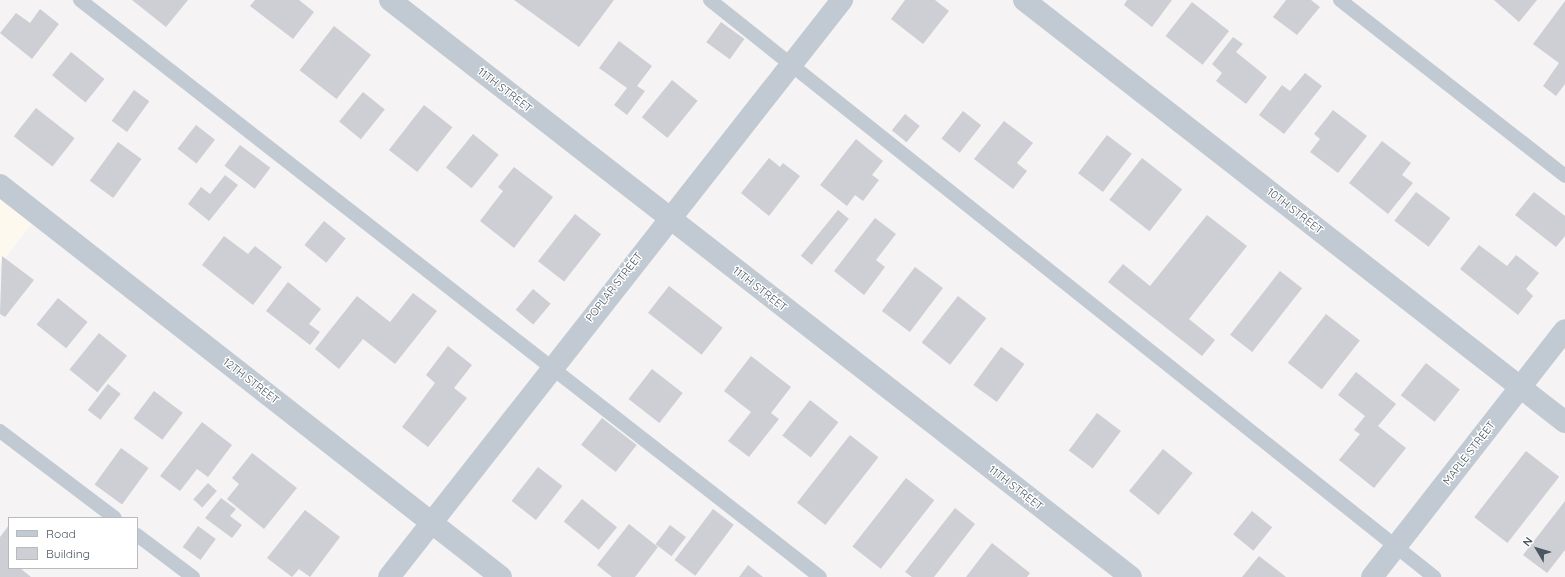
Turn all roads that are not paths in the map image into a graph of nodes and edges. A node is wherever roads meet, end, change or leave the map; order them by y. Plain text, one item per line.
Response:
1 (80, 0) edge
2 (390, 0) edge
3 (710, 0) edge
4 (842, 0) edge
5 (1024, 0) edge
6 (1340, 0) edge
7 (791, 64) junction
8 (1565, 176) edge
9 (0, 185) edge
10 (668, 218) junction
11 (1565, 330) edge
12 (552, 368) junction
13 (1520, 387) junction
14 (1565, 422) edge
15 (0, 431) edge
16 (114, 517) edge
17 (432, 522) junction
18 (138, 536) edge
19 (1395, 548) junction
20 (193, 577) edge
21 (389, 577) edge
22 (501, 577) edge
23 (820, 577) edge
24 (1131, 577) edge
25 (1372, 577) edge
26 (1434, 577) edge

1 - 12 lane
2 - 10 street, 11TH STREET
3 - 7 lane
4 - 7 street, POPLAR STREET
5 - 13 street, 10TH STREET
6 - 8 lane
7 - 10 street, POPLAR STREET
7 - 19 lane
9 - 17 street, 12TH STREET
10 - 12 street, POPLAR STREET
10 - 24 street, 11TH STREET
11 - 13 street, MAPLE STREET
12 - 17 street, POPLAR STREET
12 - 23 lane
13 - 14 street, 10TH STREET
13 - 19 street, MAPLE STREET
15 - 16 lane
17 - 21 street, POPLAR STREET
17 - 22 street, 12TH STREET
18 - 20 lane
19 - 25 street, MAPLE STREET
19 - 26 lane

